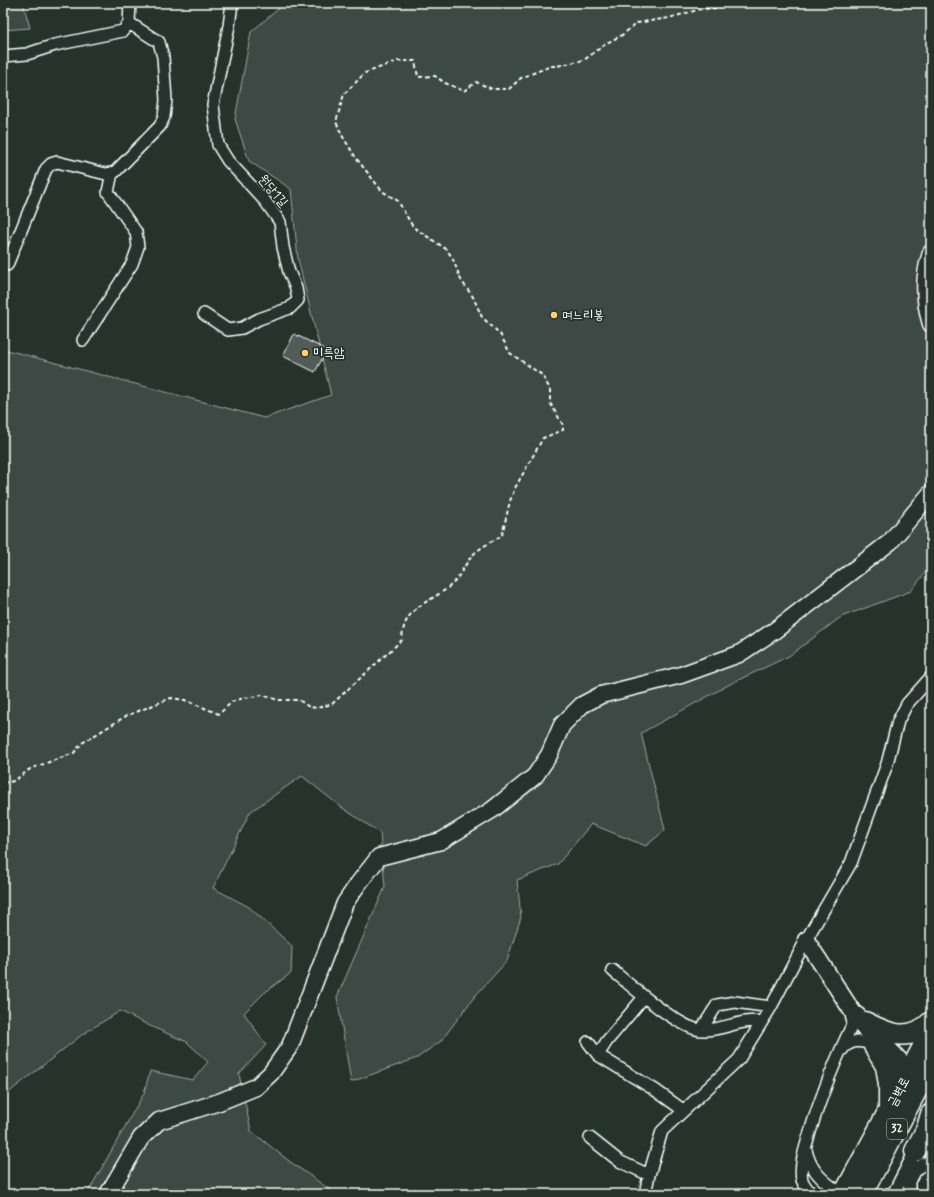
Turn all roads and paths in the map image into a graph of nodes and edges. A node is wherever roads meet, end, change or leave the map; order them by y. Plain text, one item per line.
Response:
1 (130, 3) edge
2 (232, 3) edge
3 (730, 3) edge
4 (129, 22) junction
5 (3, 56) edge
6 (112, 173) junction
7 (931, 253) edge
8 (3, 263) edge
9 (204, 314) dead end
10 (931, 324) edge
11 (83, 340) dead end
12 (931, 493) edge
13 (931, 677) edge
14 (3, 783) edge
15 (806, 940) junction
16 (612, 970) dead end
17 (644, 997) junction
18 (771, 1007) junction
19 (856, 1017) junction
20 (762, 1022) junction
21 (931, 1022) edge
22 (701, 1030) junction
23 (931, 1032) edge
24 (588, 1042) dead end
25 (873, 1045) junction
26 (598, 1055) junction
27 (837, 1056) junction
28 (931, 1064) edge
29 (909, 1073) junction
30 (683, 1110) junction
31 (897, 1111) junction
32 (931, 1114) edge
33 (590, 1138) dead end
34 (806, 1147) junction
35 (926, 1159) edge
36 (649, 1175) junction
37 (909, 1182) junction
38 (840, 1192) edge
39 (108, 1194) edge
40 (645, 1194) edge
41 (813, 1194) edge
42 (862, 1194) edge
43 (888, 1194) edge
44 (898, 1194) edge
45 (908, 1194) edge

1 - 4 street
2 - 9 street, 원당1길
3 - 14 path
4 - 5 street
4 - 6 street
6 - 8 street
6 - 11 street
7 - 10 street
12 - 39 street
13 - 15 street
15 - 18 street
15 - 19 street
16 - 17 street
17 - 22 street
17 - 26 street
18 - 20 street
18 - 22 street
19 - 21 highway
19 - 25 highway
19 - 27 street
19 - 29 highway
20 - 22 street
20 - 30 street
23 - 29 highway, 금벽로
24 - 26 street
25 - 27 street
25 - 31 highway
26 - 30 street
27 - 34 street
28 - 31 highway, 금벽로 / 32
29 - 31 highway
30 - 36 street
31 - 38 highway, 금벽로 / 32
31 - 42 highway, 금벽로 / 32
32 - 35 highway
33 - 36 street
34 - 38 street
34 - 41 street
35 - 37 street
35 - 37 street
35 - 43 street
35 - 44 street
36 - 40 street
37 - 45 street

